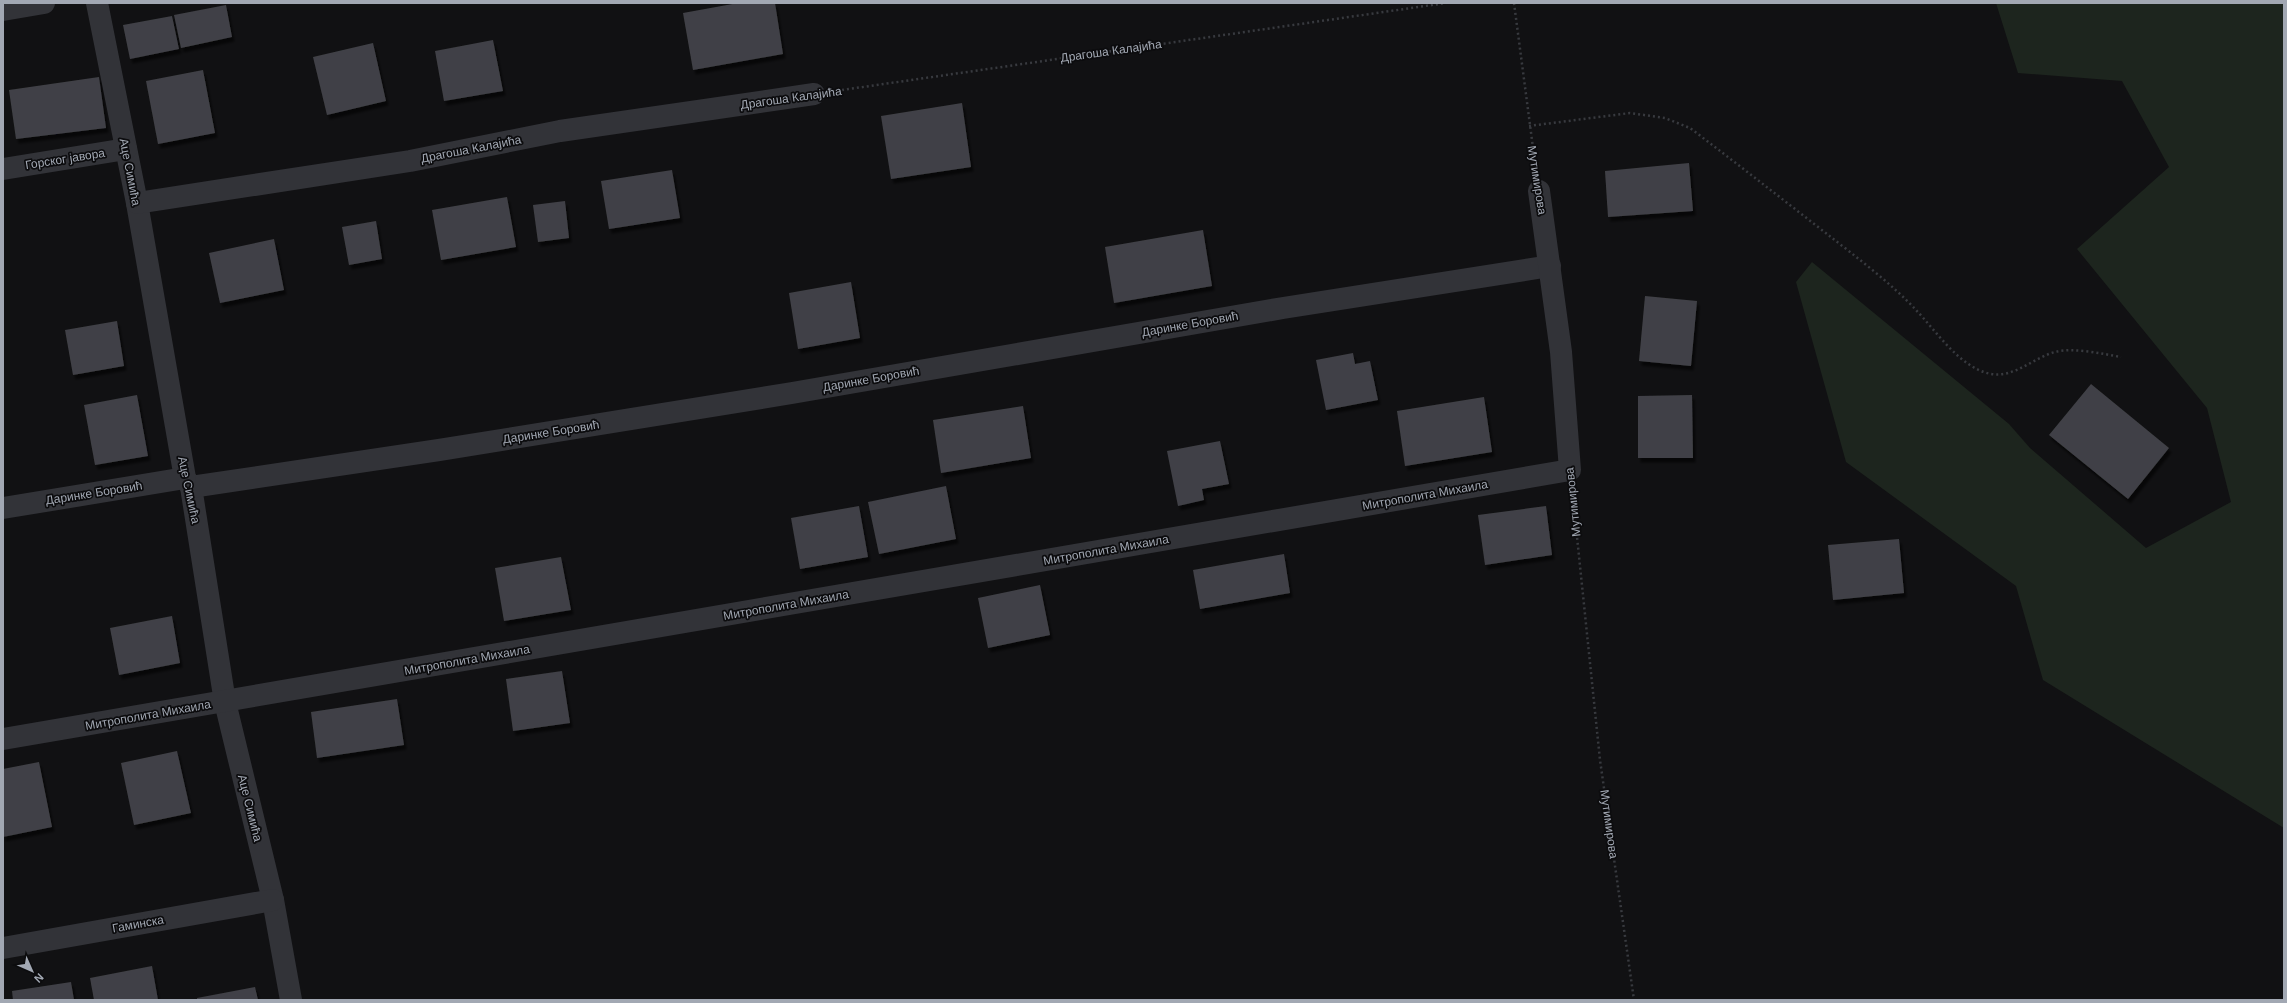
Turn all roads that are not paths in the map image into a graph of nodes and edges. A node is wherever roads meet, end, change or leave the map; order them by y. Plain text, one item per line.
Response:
1 (44, 3) edge
2 (97, 3) edge
3 (3, 10) edge
4 (814, 94) road end
5 (126, 149) junction
6 (3, 169) edge
7 (1539, 191) road end
8 (137, 203) junction
9 (1550, 266) junction
10 (1570, 470) joint
11 (188, 483) junction
12 (3, 508) edge
13 (225, 702) junction
14 (3, 739) edge
15 (273, 900) junction
16 (3, 948) edge
17 (291, 1000) edge

1 - 3 street
2 - 5 street, Аце Симића
4 - 8 street, Драгоша Калајића
5 - 6 street, Горског јавора
5 - 8 street, Аце Симића
7 - 9 street, Мутимирова
8 - 11 street, Аце Симића
9 - 10 street, Мутимирова
9 - 11 street, Даринке Боровић
10 - 13 street, Митрополита Михаила
11 - 12 street, Даринке Боровић
11 - 13 street, Аце Симића
13 - 14 street, Митрополита Михаила
13 - 15 street, Аце Симића
15 - 16 street, Гаминска
15 - 17 street, Аце Симића

